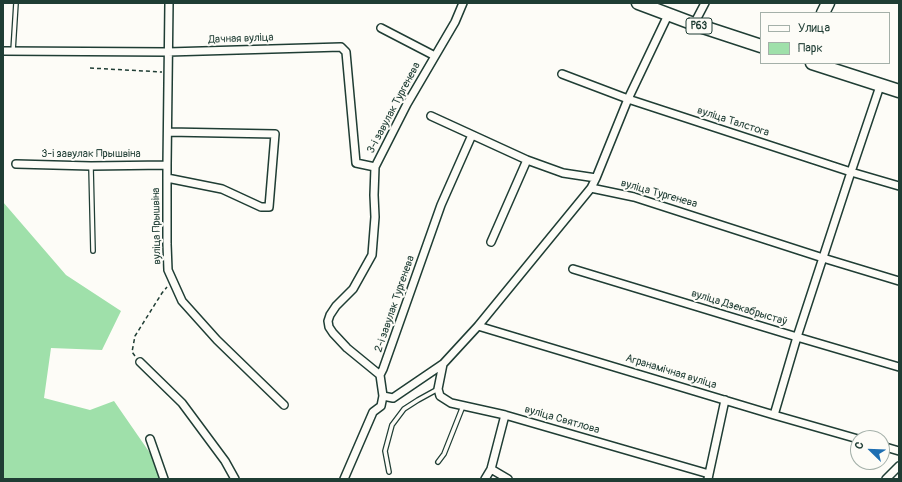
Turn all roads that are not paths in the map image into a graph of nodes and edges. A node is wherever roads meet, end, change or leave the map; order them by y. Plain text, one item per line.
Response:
1 (16, 3) edge
2 (169, 3) edge
3 (463, 3) edge
4 (638, 3) edge
5 (705, 3) edge
6 (828, 3) edge
7 (824, 12) edge
8 (668, 15) junction
9 (694, 24) junction
10 (380, 28) dead end
11 (760, 46) edge
12 (3, 51) edge
13 (13, 51) junction
14 (168, 52) junction
15 (435, 56) junction
16 (815, 64) edge
17 (562, 74) dead end
18 (880, 86) junction
19 (899, 91) edge
20 (628, 99) junction
21 (431, 116) dead end
22 (168, 132) junction
23 (472, 135) junction
24 (527, 160) junction
25 (16, 164) dead end
26 (166, 165) junction
27 (91, 166) junction
28 (375, 167) junction
29 (851, 172) junction
30 (167, 178) junction
31 (596, 178) junction
32 (899, 186) edge
33 (592, 188) junction
34 (491, 242) dead end
35 (94, 251) dead end
36 (824, 258) junction
37 (573, 269) dead end
38 (899, 281) edge
39 (478, 326) junction
40 (797, 337) junction
41 (140, 362) road end
42 (442, 364) junction
43 (899, 367) edge
44 (380, 375) junction
45 (438, 389) junction
46 (383, 396) junction
47 (725, 400) junction
48 (284, 405) dead end
49 (463, 405) junction
50 (505, 415) junction
51 (774, 415) junction
52 (850, 437) edge
53 (150, 440) dead end
54 (438, 462) dead end
55 (899, 466) edge
56 (491, 469) junction
57 (389, 472) dead end
58 (709, 476) edge
59 (164, 479) edge
60 (235, 479) edge
61 (344, 479) edge
62 (485, 479) edge
63 (508, 479) edge
64 (886, 479) edge

1 - 13 lane
2 - 14 street, вуліца Прышвіна
3 - 15 street, 3-і завулак Тургенева
4 - 8 main road, Р63
5 - 9 street
6 - 7 main road
8 - 9 main road, Р63
8 - 20 street
9 - 11 main road, Р63
10 - 15 street, 3-і завулак Тургенева
12 - 13 street, Дачная вуліца
13 - 14 street, Дачная вуліца
14 - 22 street, вуліца Прышвіна
14 - 28 street, Дачная вуліца
15 - 28 street, 3-і завулак Тургенева
16 - 18 main road
17 - 20 street, вуліца Талстога
18 - 19 main road
18 - 29 street
20 - 29 street, вуліца Талстога
20 - 31 street
21 - 23 street
22 - 26 street, вуліца Прышвіна
22 - 30 street
23 - 24 street
23 - 44 street, 2-і завулак Тургенева
24 - 31 street
24 - 34 street
25 - 27 street, 3-і завулак Прышвіна
26 - 27 street, 3-і завулак Прышвіна
26 - 30 street, вуліца Прышвіна
27 - 35 lane
28 - 44 street, 3-і завулак Тургенева
29 - 32 street, вуліца Талстога
29 - 36 street
30 - 48 street, вуліца Прышвіна
31 - 33 street
33 - 36 street, вуліца Тургенева
33 - 39 street
36 - 38 street, вуліца Тургенева
36 - 40 street
37 - 40 street, вуліца Дзекабрыстаў
39 - 42 street
39 - 47 street, Агранамічная вуліца
40 - 43 street, вуліца Дзекабрыстаў
40 - 51 street
41 - 60 street
42 - 45 street
42 - 46 street
44 - 46 street, 2-і завулак Тургенева
45 - 49 street, вуліца Святлова
45 - 57 lane
46 - 61 street
47 - 51 street, Агранамічная вуліца
47 - 58 street
49 - 50 street, вуліца Святлова
49 - 54 lane
50 - 56 street
50 - 58 street, вуліца Святлова
51 - 52 street, Агранамічная вуліца
53 - 59 street
55 - 64 street
56 - 62 street
56 - 63 street

